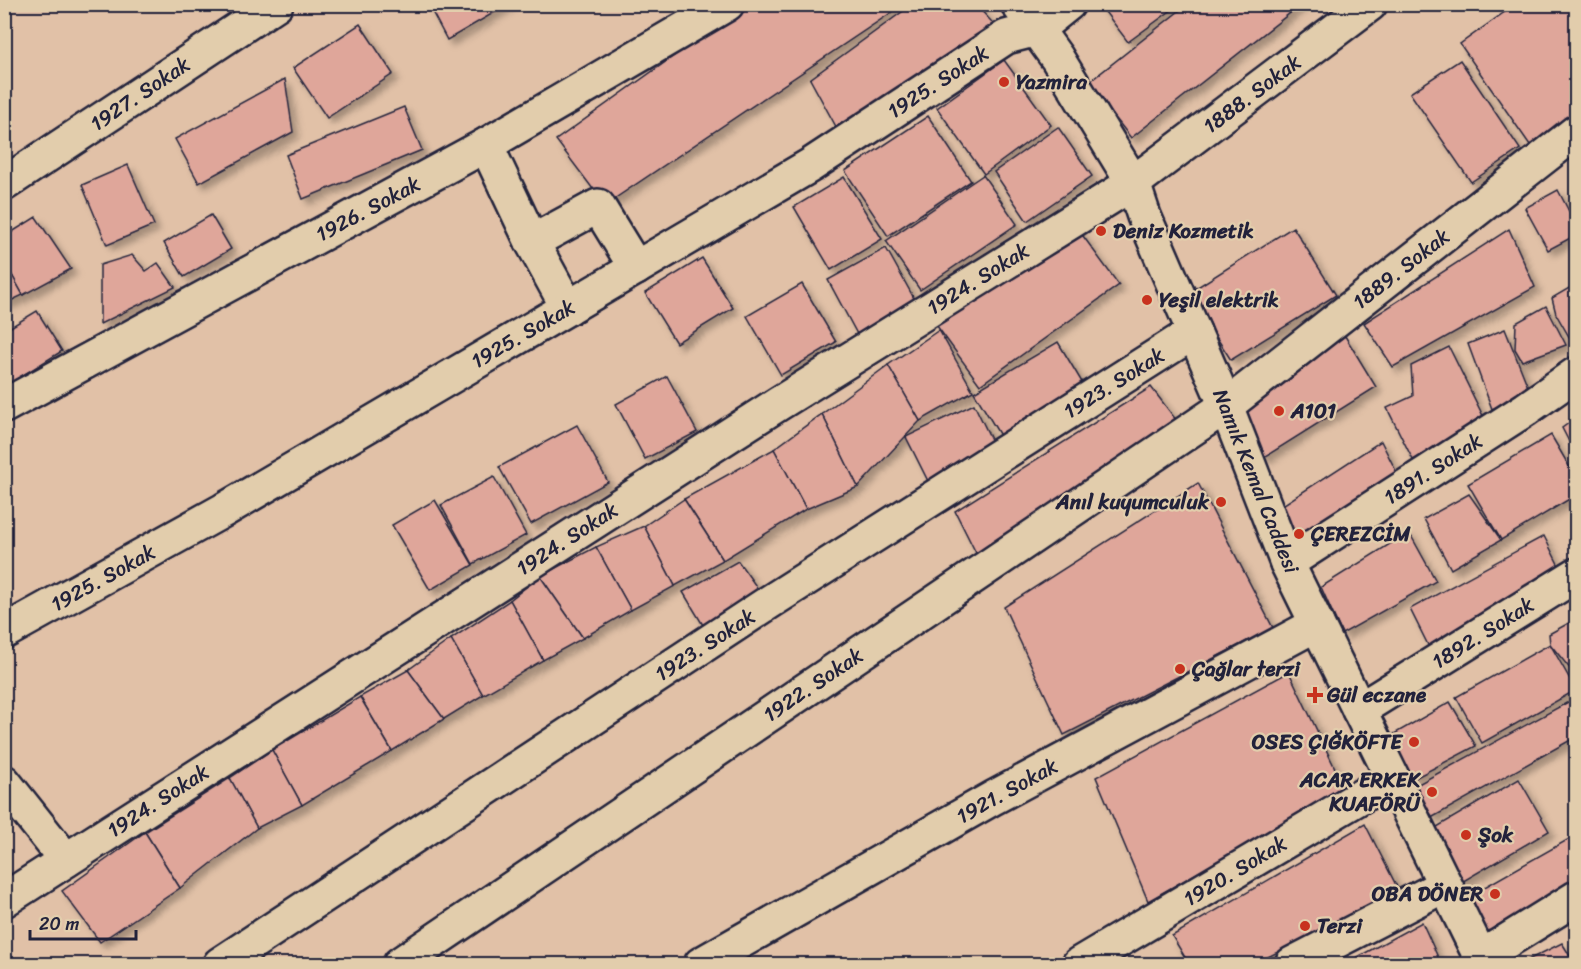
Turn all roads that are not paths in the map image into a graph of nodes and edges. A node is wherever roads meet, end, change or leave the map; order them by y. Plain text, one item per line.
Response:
1 (276, 4) edge
2 (727, 4) edge
3 (1068, 4) edge
4 (1370, 4) edge
5 (1028, 17) edge
6 (1576, 132) edge
7 (486, 145) junction
8 (1133, 183) junction
9 (4, 184) edge
10 (532, 242) junction
11 (636, 268) junction
12 (568, 308) junction
13 (1194, 332) junction
14 (1576, 374) edge
15 (4, 406) edge
16 (1226, 406) junction
17 (1287, 563) junction
18 (1576, 575) edge
19 (1317, 624) junction
20 (4, 632) edge
21 (1359, 710) junction
22 (1392, 778) junction
23 (4, 782) edge
24 (66, 860) junction
25 (1445, 885) junction
26 (1576, 898) edge
27 (4, 900) edge
28 (1483, 961) edge
29 (220, 964) edge
30 (400, 964) edge
31 (701, 964) edge
32 (1079, 964) edge
33 (1292, 964) edge

1 - 9 street, 1927. Sokak
2 - 7 street, 1926. Sokak
3 - 5 street
4 - 8 street, 1888. Sokak
5 - 8 street, Namık Kemal Caddesi
5 - 11 street, 1925. Sokak
6 - 16 street, 1889. Sokak
7 - 10 street
7 - 15 street, 1926. Sokak
8 - 13 street, Namık Kemal Caddesi
8 - 24 street, 1924. Sokak
10 - 11 street
10 - 12 street
11 - 12 street, 1925. Sokak
12 - 20 street, 1925. Sokak
13 - 16 street, Namık Kemal Caddesi
13 - 29 street, 1923. Sokak
14 - 17 street, 1891. Sokak
16 - 17 street, Namık Kemal Caddesi
16 - 30 street, 1922. Sokak
17 - 19 street, Namık Kemal Caddesi
18 - 21 street, 1892. Sokak
19 - 21 street, Namık Kemal Caddesi
19 - 31 street, 1921. Sokak
21 - 22 street, Namık Kemal Caddesi
22 - 25 street, Namık Kemal Caddesi
22 - 32 street, 1920. Sokak
23 - 24 street
24 - 27 street, 1924. Sokak
25 - 28 street, Namık Kemal Caddesi
25 - 33 street
26 - 28 street

